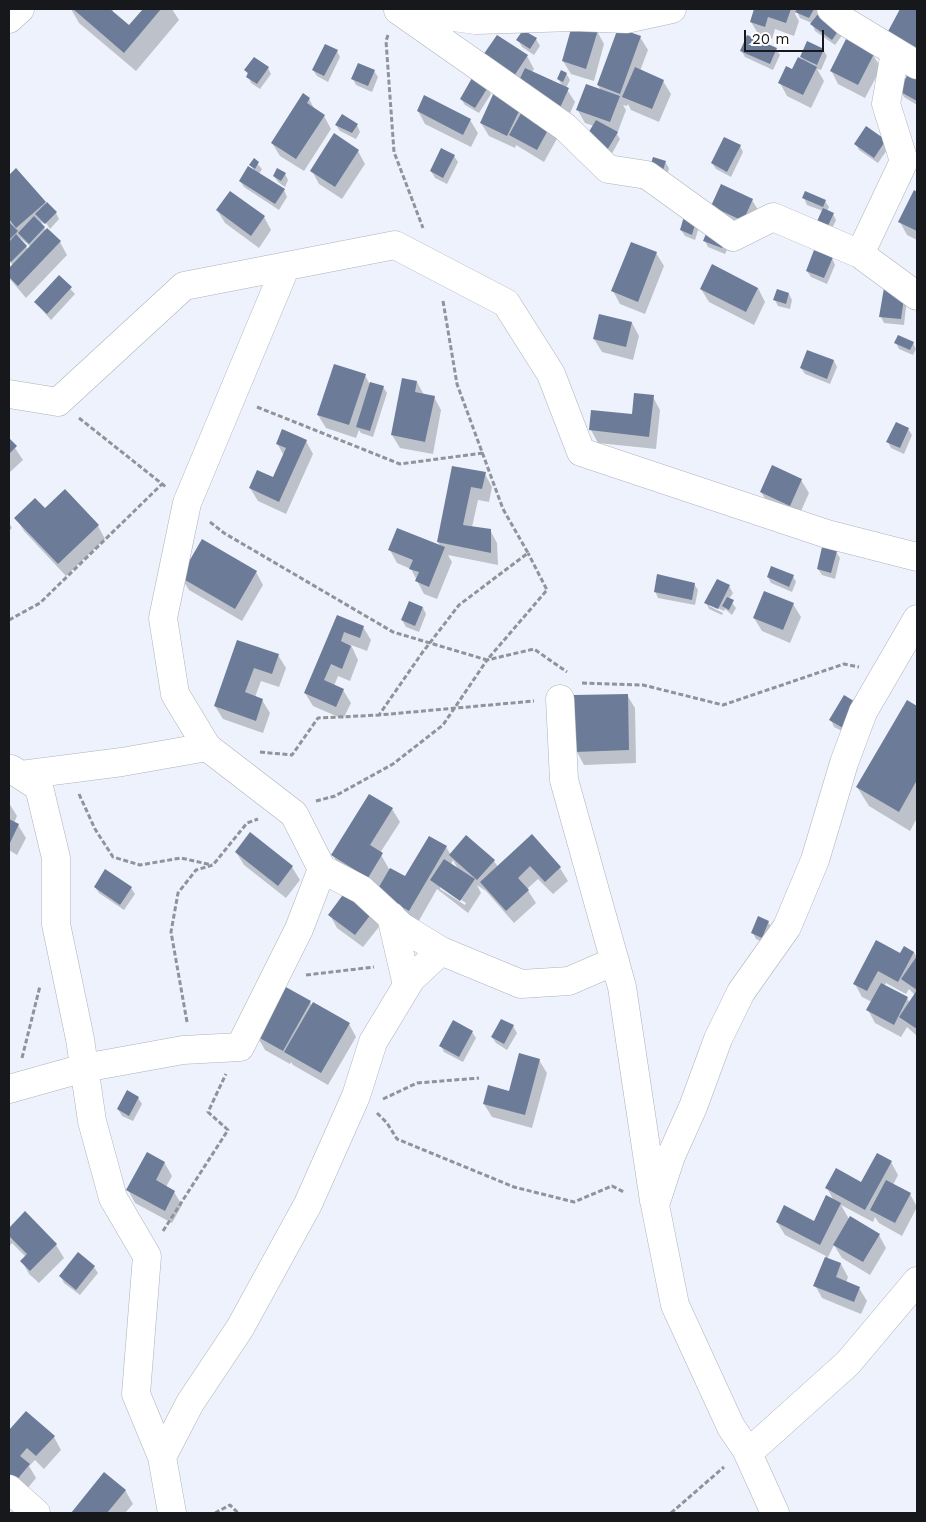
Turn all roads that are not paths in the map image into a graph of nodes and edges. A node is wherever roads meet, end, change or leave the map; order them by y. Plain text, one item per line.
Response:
1 (20, 9) edge
2 (397, 9) edge
3 (672, 9) edge
4 (831, 9) edge
5 (9, 19) edge
6 (906, 58) edge
7 (860, 254) junction
8 (286, 266) junction
9 (917, 296) edge
10 (9, 394) edge
11 (917, 557) edge
12 (917, 619) edge
13 (560, 699) road end
14 (207, 747) junction
15 (15, 771) edge
16 (322, 869) junction
17 (391, 916) junction
18 (441, 952) junction
19 (615, 961) junction
20 (405, 975) junction
21 (84, 1068) junction
22 (12, 1087) edge
23 (655, 1205) junction
24 (915, 1286) edge
25 (746, 1449) junction
26 (162, 1457) junction
27 (9, 1489) edge
28 (36, 1513) edge
29 (172, 1513) edge
30 (774, 1513) edge

1 - 5 street
2 - 3 street
2 - 7 street
4 - 6 street
6 - 7 street
7 - 9 street
8 - 10 street
8 - 11 street
8 - 14 street
12 - 23 street
13 - 19 street
14 - 15 street
14 - 16 street
15 - 21 street
16 - 17 street
16 - 21 street
17 - 18 street
17 - 20 street
18 - 19 street
18 - 20 street
19 - 23 street
20 - 26 street
21 - 22 street
21 - 26 street
23 - 25 street
24 - 25 street
25 - 30 street
26 - 29 street
27 - 28 street

